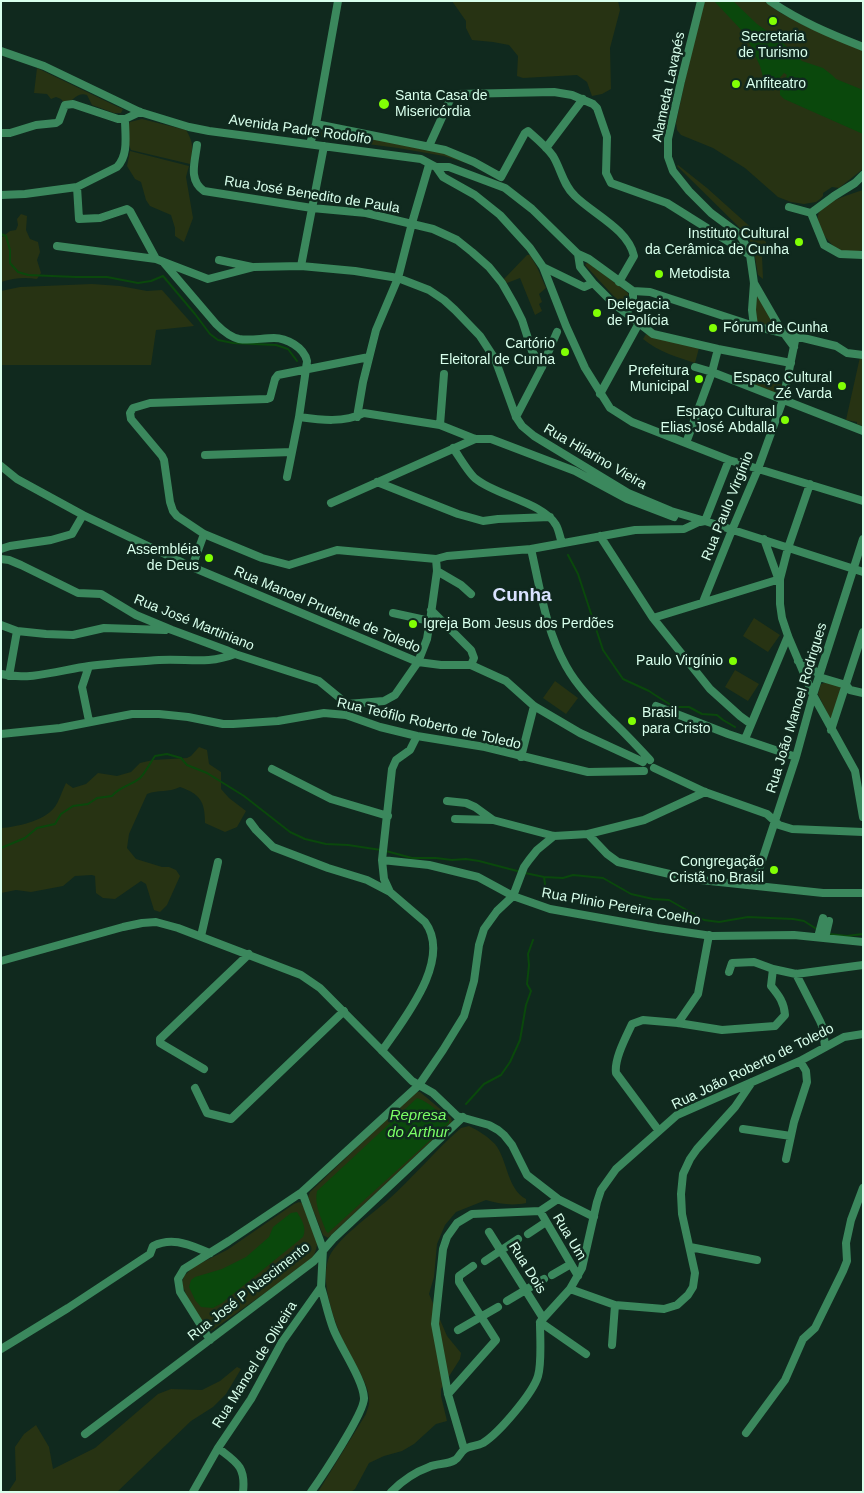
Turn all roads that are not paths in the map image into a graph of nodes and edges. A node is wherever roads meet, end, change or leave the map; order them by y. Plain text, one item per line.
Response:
1 (338, 1) edge
2 (701, 1) edge
3 (770, 1) edge
4 (863, 47) edge
5 (1, 51) edge
6 (583, 99) junction
7 (140, 112) junction
8 (125, 119) junction
9 (316, 124) junction
10 (1, 132) edge
11 (310, 144) junction
12 (197, 146) dead end
13 (324, 146) junction
14 (429, 146) junction
15 (546, 148) junction
16 (432, 166) junction
17 (863, 175) edge
18 (501, 177) junction
19 (859, 183) edge
20 (77, 187) junction
21 (505, 188) junction
22 (1, 195) edge
23 (789, 207) dead end
24 (312, 208) junction
25 (811, 213) junction
26 (412, 223) junction
27 (57, 246) dead end
28 (578, 254) junction
29 (750, 255) junction
30 (863, 255) edge
31 (219, 260) dead end
32 (160, 261) junction
33 (300, 266) junction
34 (254, 267) junction
35 (543, 268) junction
36 (398, 278) junction
37 (619, 282) junction
38 (593, 283) junction
39 (754, 283) junction
40 (633, 291) junction
41 (623, 310) junction
42 (639, 323) junction
43 (754, 326) junction
44 (558, 332) dead end
45 (783, 333) junction
46 (796, 336) junction
47 (794, 347) junction
48 (718, 349) junction
49 (863, 355) edge
50 (369, 356) junction
51 (791, 362) junction
52 (542, 367) junction
53 (696, 367) dead end
54 (306, 369) junction
55 (712, 372) junction
56 (444, 374) dead end
57 (600, 394) junction
58 (783, 400) junction
59 (299, 417) junction
60 (357, 417) junction
61 (516, 417) junction
62 (440, 425) junction
63 (863, 431) edge
64 (475, 439) junction
65 (686, 443) junction
66 (453, 448) junction
67 (292, 452) junction
68 (205, 456) dead end
69 (729, 460) junction
70 (1, 466) edge
71 (758, 469) junction
72 (287, 477) dead end
73 (377, 482) junction
74 (810, 484) junction
75 (863, 501) edge
76 (330, 503) dead end
77 (83, 515) junction
78 (550, 517) junction
79 (702, 522) junction
80 (732, 530) junction
81 (204, 534) junction
82 (600, 536) junction
83 (764, 539) junction
84 (863, 539) edge
85 (562, 543) junction
86 (1, 548) edge
87 (788, 548) junction
88 (531, 549) junction
89 (436, 559) junction
90 (1, 560) edge
91 (192, 567) junction
92 (853, 569) junction
93 (437, 571) junction
94 (863, 572) edge
95 (779, 579) junction
96 (471, 594) dead end
97 (703, 602) junction
98 (431, 610) junction
99 (393, 613) dead end
100 (653, 618) junction
101 (430, 621) junction
102 (1, 625) edge
103 (172, 630) junction
104 (17, 631) junction
105 (863, 632) edge
106 (788, 636) junction
107 (235, 654) junction
108 (798, 661) junction
109 (418, 662) junction
110 (471, 665) junction
111 (89, 666) junction
112 (5, 675) edge
113 (819, 677) junction
114 (846, 685) junction
115 (863, 693) edge
116 (814, 695) junction
117 (347, 704) junction
118 (534, 706) junction
119 (656, 706) dead end
120 (346, 715) junction
121 (89, 721) junction
122 (751, 724) junction
123 (831, 730) junction
124 (1, 734) edge
125 (417, 736) junction
126 (745, 739) junction
127 (520, 757) junction
128 (796, 758) junction
129 (647, 761) junction
130 (863, 766) edge
131 (654, 768) junction
132 (272, 769) dead end
133 (644, 771) junction
134 (855, 772) junction
135 (705, 792) junction
136 (447, 801) dead end
137 (862, 802) edge
138 (388, 816) junction
139 (863, 817) edge
140 (455, 819) dead end
141 (493, 820) junction
142 (775, 820) junction
143 (250, 822) dead end
144 (863, 832) edge
145 (588, 834) junction
146 (554, 836) junction
147 (382, 858) junction
148 (218, 862) dead end
149 (754, 885) junction
150 (390, 892) junction
151 (863, 893) edge
152 (513, 896) junction
153 (709, 935) junction
154 (201, 936) junction
155 (863, 942) edge
156 (249, 954) junction
157 (1, 961) edge
158 (863, 965) edge
159 (773, 969) junction
160 (729, 972) dead end
161 (796, 974) junction
162 (344, 1011) junction
163 (678, 1023) junction
164 (863, 1034) edge
165 (825, 1046) junction
166 (382, 1051) junction
167 (800, 1061) junction
168 (204, 1069) dead end
169 (753, 1081) junction
170 (419, 1085) junction
171 (195, 1088) dead end
172 (460, 1117) junction
173 (742, 1129) dead end
174 (659, 1131) junction
175 (791, 1136) junction
176 (786, 1158) dead end
177 (863, 1188) edge
178 (302, 1192) junction
179 (558, 1199) junction
180 (540, 1211) junction
181 (594, 1216) junction
182 (546, 1222) junction
183 (489, 1232) dead end
184 (528, 1234) dead end
185 (518, 1239) dead end
186 (690, 1247) junction
187 (324, 1248) junction
188 (501, 1251) junction
189 (210, 1254) junction
190 (757, 1260) dead end
191 (485, 1261) dead end
192 (571, 1264) junction
193 (473, 1266) dead end
194 (552, 1275) dead end
195 (578, 1276) junction
196 (544, 1279) dead end
197 (321, 1287) junction
198 (570, 1289) junction
199 (526, 1290) junction
200 (507, 1301) dead end
201 (615, 1305) junction
202 (498, 1307) dead end
203 (480, 1316) junction
204 (541, 1320) junction
205 (458, 1330) dead end
206 (210, 1340) junction
207 (612, 1346) dead end
208 (1, 1349) edge
209 (586, 1354) dead end
210 (448, 1394) junction
211 (746, 1433) dead end
212 (85, 1434) dead end
213 (218, 1448) junction
214 (464, 1449) junction
215 (193, 1492) edge
216 (243, 1492) edge
217 (311, 1492) edge
218 (391, 1492) edge

1 - 9 street
2 - 29 street, Alameda Lavapés
3 - 4 street
5 - 7 street, Avenida Padre Rodolfo
6 - 14 street
6 - 15 street
6 - 29 street
7 - 8 street
7 - 11 street, Avenida Padre Rodolfo
8 - 10 street
8 - 20 street
9 - 11 street
9 - 14 street, Avenida Padre Rodolfo
11 - 13 street, Avenida Padre Rodolfo
12 - 24 street, Rua José Benedito de Paula
13 - 16 street, Avenida Padre Rodolfo
13 - 24 street
14 - 18 street, Avenida Padre Rodolfo
15 - 18 street
15 - 37 street
16 - 21 street, Avenida Padre Rodolfo
16 - 26 street
16 - 35 street
17 - 19 street
18 - 21 street
19 - 25 street
20 - 22 street
20 - 32 street
21 - 28 street, Avenida Padre Rodolfo
23 - 25 street
24 - 26 street, Rua José Benedito de Paula
24 - 33 street
25 - 30 street
26 - 36 street
26 - 52 street, Rua José Benedito de Paula
27 - 32 street, Rua Hilarino Vieira
28 - 37 street
28 - 38 street
29 - 39 street, Alameda Lavapés
31 - 34 street
32 - 34 street, Rua Hilarino Vieira
32 - 54 street
33 - 34 street, Rua Hilarino Vieira
33 - 36 street, Rua Hilarino Vieira
35 - 38 street
35 - 57 street
36 - 50 street
36 - 61 street, Rua Hilarino Vieira
37 - 40 street
38 - 41 street
39 - 43 street, Alameda Lavapés
39 - 45 street
40 - 41 street
40 - 43 street
41 - 42 street
42 - 48 street
42 - 57 street
43 - 45 street
44 - 52 street
45 - 46 street
45 - 47 street
46 - 47 street
46 - 49 street
47 - 51 street
48 - 51 street
48 - 55 street
50 - 54 street
50 - 60 street
51 - 58 street, Rua Paulo Virgínio
52 - 61 street
53 - 55 street
54 - 59 street
54 - 81 street
55 - 58 street
55 - 65 street
56 - 62 street
57 - 65 street
58 - 63 street
58 - 71 street, Rua Paulo Virgínio
59 - 60 street, Rua Hilarino Vieira
59 - 67 street
60 - 62 street, Rua Hilarino Vieira
61 - 79 street, Rua Hilarino Vieira
62 - 64 street, Rua Hilarino Vieira
64 - 66 street
64 - 79 street, Rua Hilarino Vieira
65 - 69 street
66 - 73 street
66 - 78 street
67 - 68 street
67 - 72 street
69 - 71 street
69 - 79 street
70 - 77 street, Rua Manoel Prudente de Toledo
71 - 74 street
71 - 80 street, Rua Paulo Virgínio
73 - 76 street
73 - 78 street
74 - 75 street
74 - 87 street
77 - 86 street
77 - 91 street, Rua Manoel Prudente de Toledo
78 - 85 street
79 - 80 street, Rua Hilarino Vieira
79 - 82 street
80 - 83 street, Rua Hilarino Vieira
80 - 97 street, Rua Paulo Virgínio
81 - 89 street
81 - 91 street
82 - 85 street
82 - 100 street
83 - 87 street, Rua Hilarino Vieira
83 - 95 street
84 - 92 street, Rua João Manoel Rodrigues
85 - 88 street
87 - 92 street, Rua Hilarino Vieira
87 - 95 street
88 - 89 street
88 - 129 street
89 - 93 street
90 - 103 street, Rua José Martiniano
91 - 109 street, Rua Manoel Prudente de Toledo
92 - 94 street, Rua Hilarino Vieira
92 - 113 street, Rua João Manoel Rodrigues
93 - 96 street
93 - 98 street
95 - 97 street
95 - 106 street
97 - 100 street
98 - 101 street
98 - 110 street
99 - 101 street
100 - 122 street
101 - 109 street
102 - 104 street
103 - 104 street
103 - 107 street, Rua José Martiniano
104 - 112 street
105 - 114 street
106 - 108 street
106 - 122 street
107 - 111 street
107 - 117 street, Rua José Martiniano
108 - 113 street
108 - 116 street
109 - 110 street, Rua Manoel Prudente de Toledo
109 - 117 street
110 - 118 street, Rua Manoel Prudente de Toledo
111 - 112 street
111 - 121 street
113 - 114 street
113 - 116 street, Rua João Manoel Rodrigues
114 - 115 street
114 - 123 street
116 - 123 street
116 - 128 street, Rua João Manoel Rodrigues
117 - 120 street
118 - 127 street
118 - 129 street, Rua Manoel Prudente de Toledo
119 - 126 street
120 - 121 street, Rua Teófilo Roberto de Toledo
120 - 125 street, Rua Teófilo Roberto de Toledo
121 - 124 street, Rua Teófilo Roberto de Toledo
122 - 126 street
123 - 134 street
125 - 127 street, Rua Teófilo Roberto de Toledo
125 - 138 street
126 - 128 street
127 - 133 street, Rua Teófilo Roberto de Toledo
128 - 142 street, Rua João Manoel Rodrigues
129 - 131 street
129 - 133 street
130 - 134 street
131 - 133 street
131 - 135 street
132 - 138 street
134 - 137 street
135 - 142 street
135 - 145 street
136 - 141 street
137 - 139 street
138 - 147 street
140 - 141 street
141 - 146 street
142 - 144 street
142 - 149 street, Rua João Manoel Rodrigues
143 - 150 street
145 - 146 street
145 - 149 street
146 - 152 street
147 - 150 street
147 - 152 street, Rua Plinio Pereira Coelho
148 - 154 street
149 - 151 street
150 - 166 street
152 - 153 street, Rua Plinio Pereira Coelho
152 - 170 street
153 - 155 street, Rua Plinio Pereira Coelho
153 - 163 street
154 - 156 street
154 - 157 street
156 - 162 street
156 - 168 street
158 - 161 street
159 - 160 street
159 - 161 street
159 - 163 street
161 - 165 street
162 - 166 street
162 - 171 street
163 - 174 street
164 - 165 street, Rua João Roberto de Toledo
165 - 167 street, Rua João Roberto de Toledo
166 - 170 street
167 - 169 street, Rua João Roberto de Toledo
167 - 175 street
169 - 174 street, Rua João Roberto de Toledo
169 - 186 street
170 - 172 street
170 - 178 street
172 - 179 street
172 - 187 street, Rua José P Nascimento
173 - 175 street
174 - 181 street, Rua João Roberto de Toledo
175 - 176 street
177 - 211 street
178 - 187 street
178 - 189 street
179 - 180 street
179 - 181 street
180 - 182 street, Rua Um
180 - 210 street
181 - 195 street, Rua João Roberto de Toledo
182 - 184 street
182 - 192 street, Rua Um
183 - 188 street, Rua Dois
185 - 188 street
186 - 190 street
186 - 201 street
187 - 197 street
187 - 206 street, Rua José P Nascimento
188 - 191 street
188 - 199 street, Rua Dois
189 - 206 street
189 - 208 street
192 - 194 street
192 - 195 street, Rua Um
193 - 203 street
195 - 198 street, Rua João Roberto de Toledo
196 - 199 street
197 - 213 street, Rua Manoel de Oliveira
197 - 217 street
198 - 201 street
198 - 204 street, Rua João Roberto de Toledo
199 - 200 street
199 - 204 street, Rua Dois
201 - 207 street
202 - 203 street
203 - 205 street
203 - 210 street
204 - 209 street
204 - 214 street
206 - 212 street, Rua José P Nascimento
210 - 214 street
213 - 215 street, Rua Manoel de Oliveira
213 - 216 street
214 - 218 street

